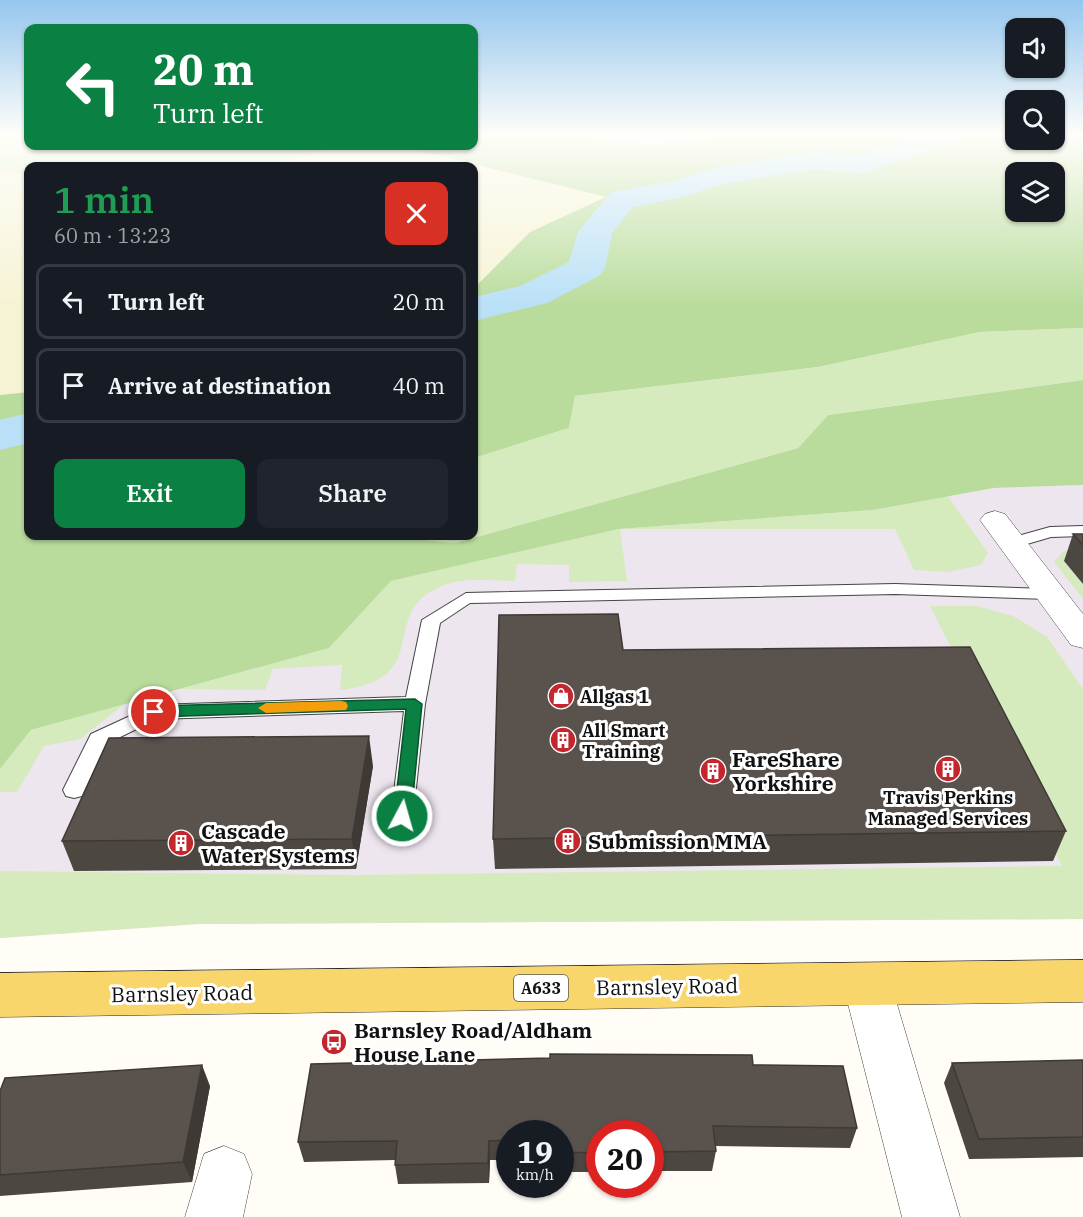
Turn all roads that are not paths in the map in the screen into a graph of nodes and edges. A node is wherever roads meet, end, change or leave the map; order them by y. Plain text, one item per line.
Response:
1 (1004, 531) joint
2 (1083, 531) edge
3 (1051, 594) junction
4 (1083, 637) edge
5 (415, 704) junction
6 (75, 790) dead end
7 (402, 816) dead end
8 (1083, 981) edge
9 (867, 984) junction
10 (0, 995) edge
11 (931, 1217) edge

1 - 2 lane
1 - 3 street
3 - 4 street
3 - 5 lane
5 - 6 lane
5 - 7 lane
8 - 9 main road, Barnsley Road / A633
9 - 10 main road, Barnsley Road / A633
9 - 11 street

